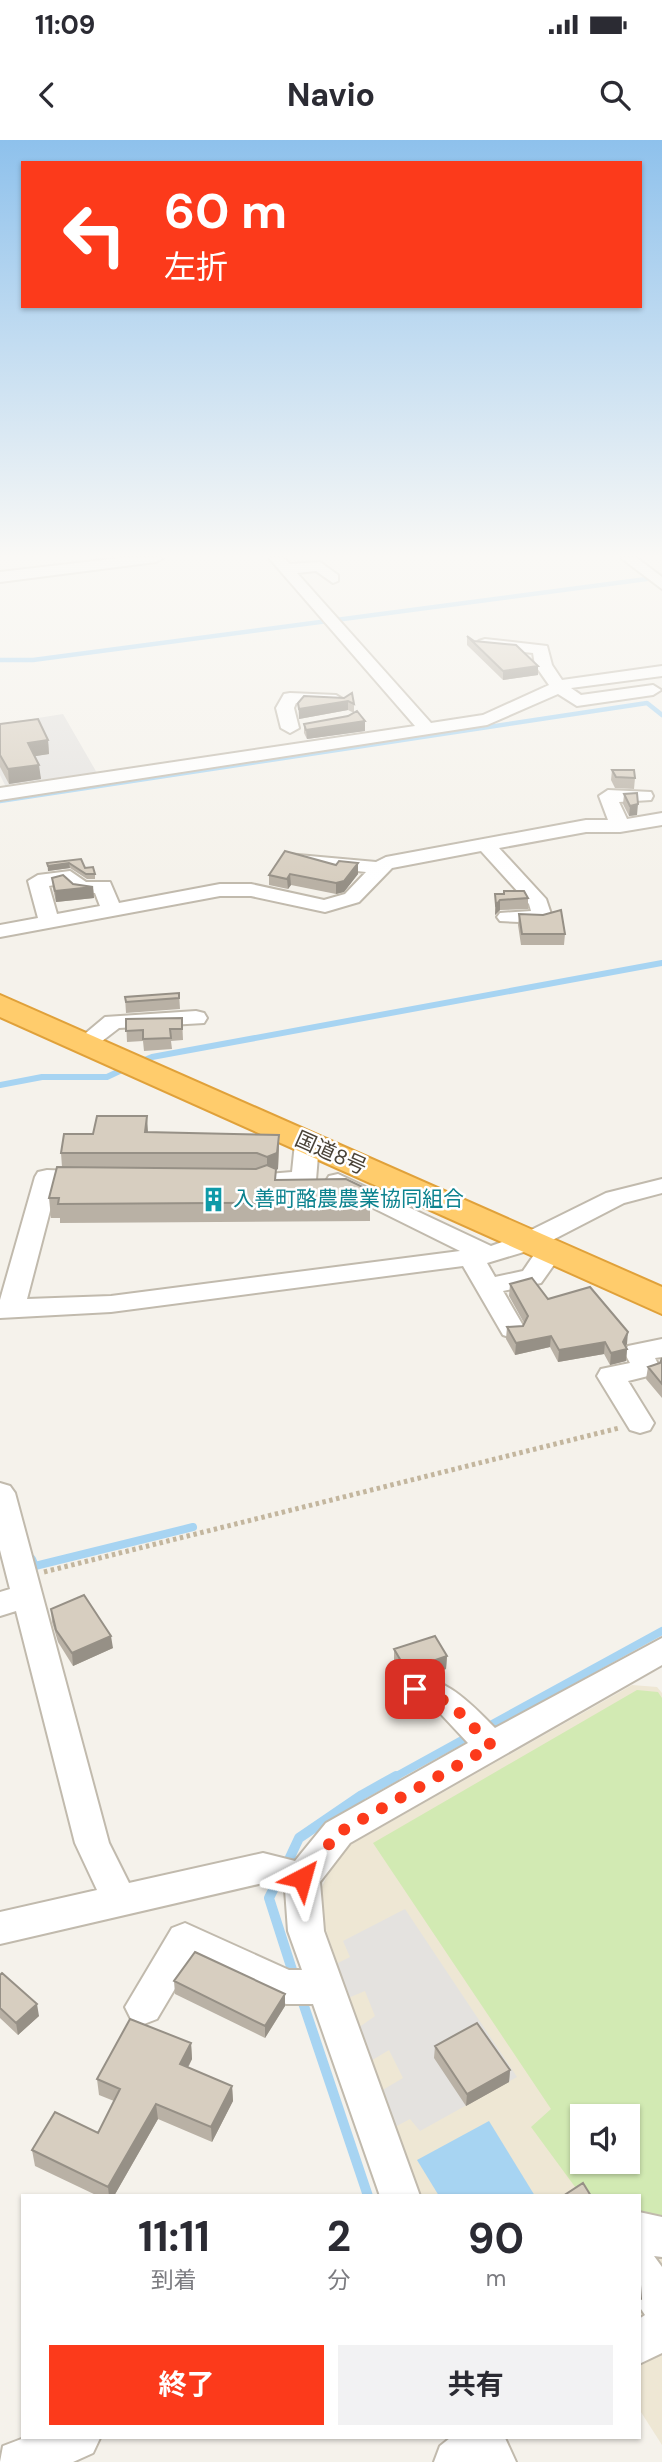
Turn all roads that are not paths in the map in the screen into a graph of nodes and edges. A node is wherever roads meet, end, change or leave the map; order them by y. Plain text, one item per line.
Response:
1 (372, 666) edge
2 (544, 666) edge
3 (662, 671) edge
4 (559, 686) junction
5 (658, 689) dead end
6 (344, 700) edge
7 (313, 724) edge
8 (290, 728) junction
9 (428, 730) junction
10 (300, 749) junction
11 (0, 794) edge
12 (644, 796) dead end
13 (662, 818) edge
14 (620, 826) junction
15 (486, 845) junction
16 (294, 858) edge
17 (381, 868) junction
18 (111, 909) junction
19 (507, 917) dead end
20 (49, 920) junction
21 (0, 930) edge
22 (0, 1005) edge
23 (196, 1018) dead end
24 (85, 1043) junction
25 (307, 1143) junction
26 (113, 1178) edge
27 (277, 1179) edge
28 (304, 1180) junction
29 (662, 1186) edge
30 (539, 1247) junction
31 (480, 1256) junction
32 (504, 1283) dead end
33 (662, 1302) edge
34 (6, 1309) edge
35 (512, 1329) edge
36 (662, 1348) edge
37 (640, 1423) road end
38 (0, 1493) edge
39 (5, 1531) edge
40 (17, 1593) edge
41 (657, 1662) edge
42 (415, 1689) dead end
43 (492, 1746) junction
44 (302, 1878) junction
45 (121, 1902) junction
46 (0, 1928) edge
47 (325, 1987) junction
48 (144, 2007) dead end
49 (399, 2194) edge
50 (641, 2232) edge
51 (662, 2237) edge
52 (641, 2272) edge
53 (662, 2304) edge
54 (662, 2329) edge
55 (641, 2342) edge
56 (76, 2439) edge
57 (481, 2439) edge
58 (482, 2439) edge
59 (19, 2462) edge
60 (456, 2462) edge
61 (494, 2462) edge

1 - 9 street
2 - 4 street
3 - 4 street
4 - 5 street
4 - 9 street
6 - 8 street
7 - 8 street
8 - 10 street
9 - 10 street
10 - 11 street
12 - 14 street
13 - 14 street
14 - 15 street
15 - 17 street
15 - 19 street
16 - 17 street
17 - 18 street
18 - 20 street
18 - 20 street
20 - 21 street
22 - 24 highway, 国道8号
23 - 24 street
24 - 25 highway, 国道8号
25 - 28 street
25 - 30 highway, 国道8号
26 - 34 street
27 - 28 street
28 - 31 street
29 - 30 street
30 - 31 street
30 - 32 street
30 - 33 highway, 国道8号
31 - 34 street
31 - 35 street
36 - 37 street
38 - 39 street
39 - 40 street
40 - 45 street
41 - 43 street
42 - 43 street
43 - 44 street
44 - 45 street
44 - 47 street
45 - 46 street
47 - 48 street
47 - 49 street
50 - 51 street
52 - 53 street
54 - 55 street
56 - 59 street
57 - 60 street
58 - 61 street

